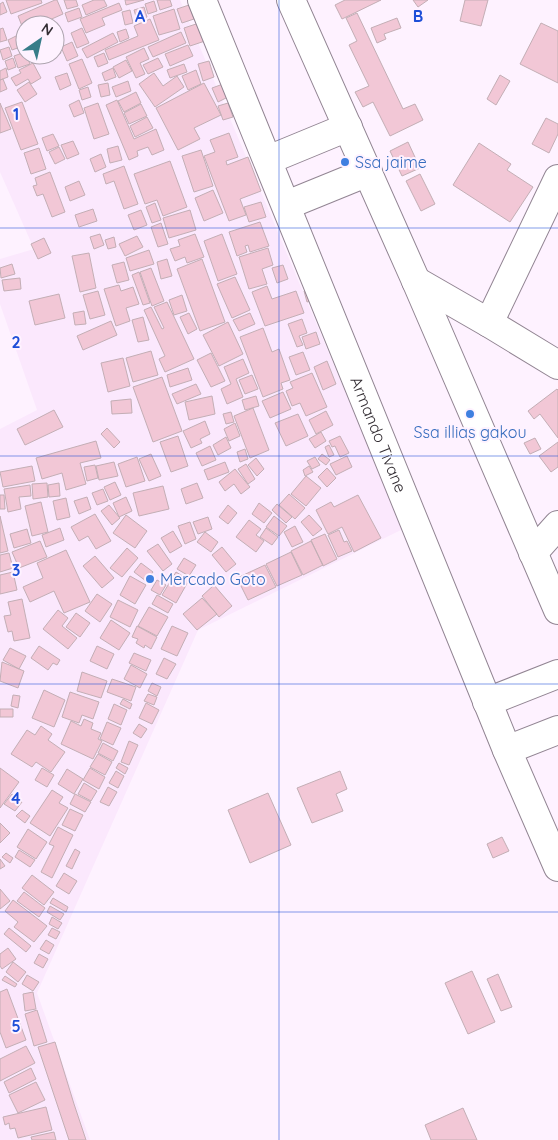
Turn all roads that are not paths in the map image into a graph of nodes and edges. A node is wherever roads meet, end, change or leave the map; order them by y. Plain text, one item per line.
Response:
1 (202, 0) edge
2 (297, 2) edge
3 (348, 127) junction
4 (268, 160) junction
5 (368, 172) junction
6 (558, 179) edge
7 (286, 205) junction
8 (416, 281) junction
9 (489, 323) junction
10 (558, 365) edge
11 (558, 524) edge
12 (533, 552) junction
13 (558, 610) edge
14 (558, 674) edge
15 (487, 702) junction
16 (558, 730) edge
17 (507, 750) junction
18 (558, 867) edge

1 - 4 street, Armando Tivane
2 - 3 street
3 - 4 street
3 - 5 street
4 - 7 street, Armando Tivane
5 - 7 street
5 - 8 street
6 - 9 street
7 - 15 street, Armando Tivane
8 - 9 street
8 - 12 street
9 - 10 street
11 - 12 street
12 - 13 street
14 - 15 street
15 - 17 street, Armando Tivane
16 - 17 street
17 - 18 street, Armando Tivane

